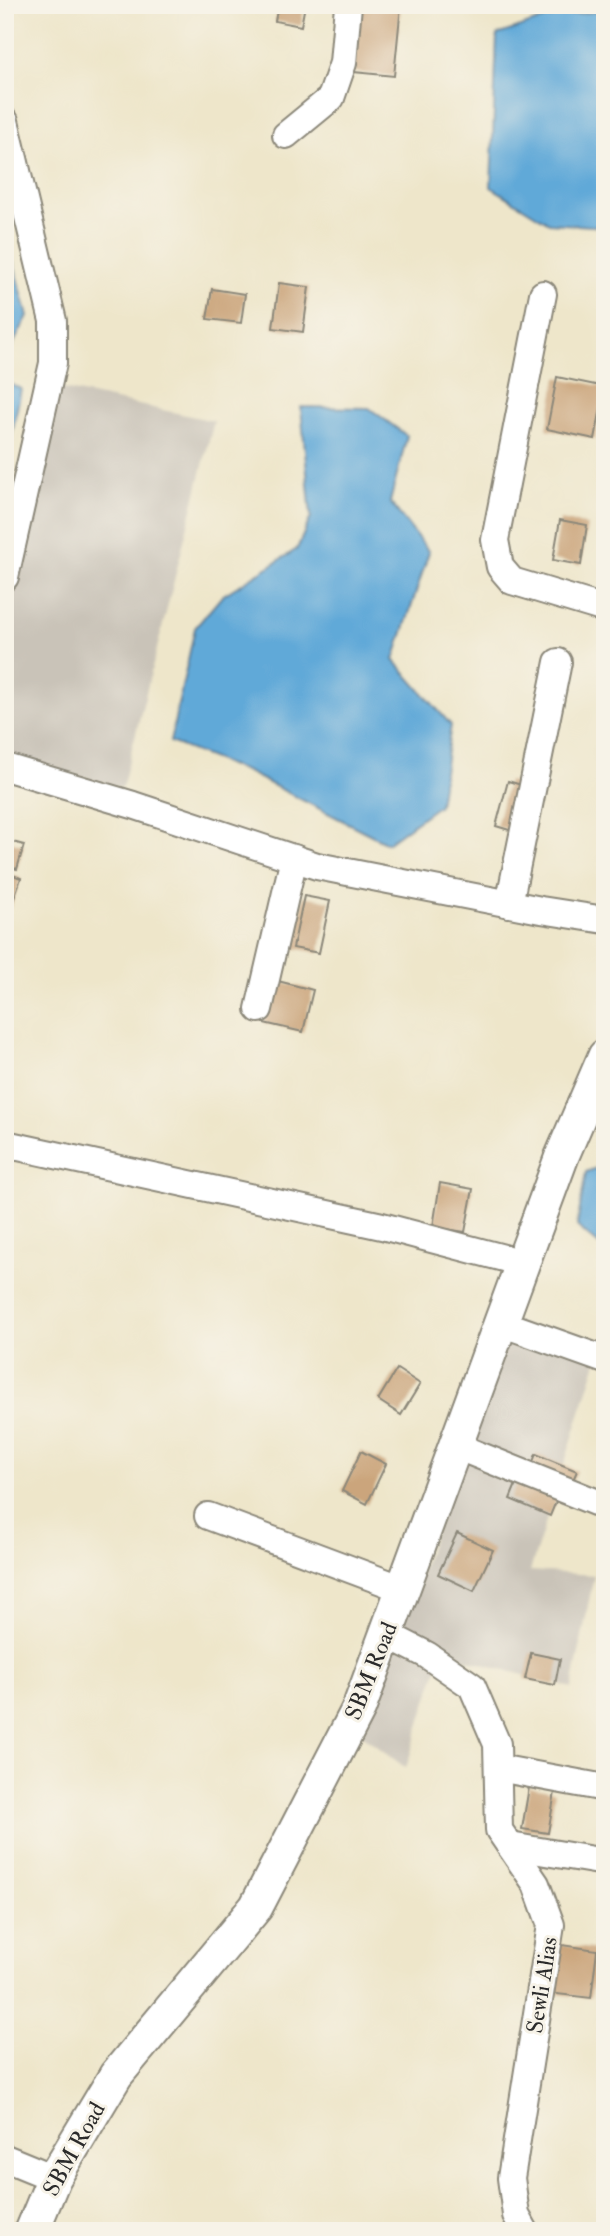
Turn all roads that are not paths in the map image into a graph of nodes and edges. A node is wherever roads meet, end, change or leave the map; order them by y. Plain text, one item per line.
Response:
1 (348, 5) edge
2 (6, 129) edge
3 (286, 135) dead end
4 (543, 294) dead end
5 (5, 577) edge
6 (605, 609) edge
7 (558, 663) dead end
8 (5, 767) edge
9 (294, 858) junction
10 (509, 904) junction
11 (605, 920) edge
12 (259, 1009) dead end
13 (605, 1056) edge
14 (5, 1144) edge
15 (523, 1263) junction
16 (501, 1323) junction
17 (605, 1360) edge
18 (456, 1446) junction
19 (605, 1506) edge
20 (208, 1516) dead end
21 (403, 1589) junction
22 (386, 1634) junction
23 (498, 1768) junction
24 (605, 1788) edge
25 (510, 1846) junction
26 (605, 1862) edge
27 (5, 2158) edge
28 (54, 2178) junction
29 (32, 2231) edge
30 (525, 2231) edge

1 - 3 street
2 - 5 street
4 - 6 street
7 - 10 street
8 - 9 street
9 - 10 street
9 - 12 street
10 - 11 street
13 - 15 street, SBM Road
14 - 15 street
15 - 16 street, SBM Road
16 - 17 street
16 - 18 street, SBM Road
18 - 19 street
18 - 21 street, SBM Road
20 - 21 street
21 - 22 street, SBM Road
22 - 23 street, Sewli Alias
22 - 28 street, SBM Road
23 - 24 street
23 - 25 street, Sewli Alias
25 - 26 street
25 - 30 street, Sewli Alias
27 - 28 street
28 - 29 street, SBM Road

